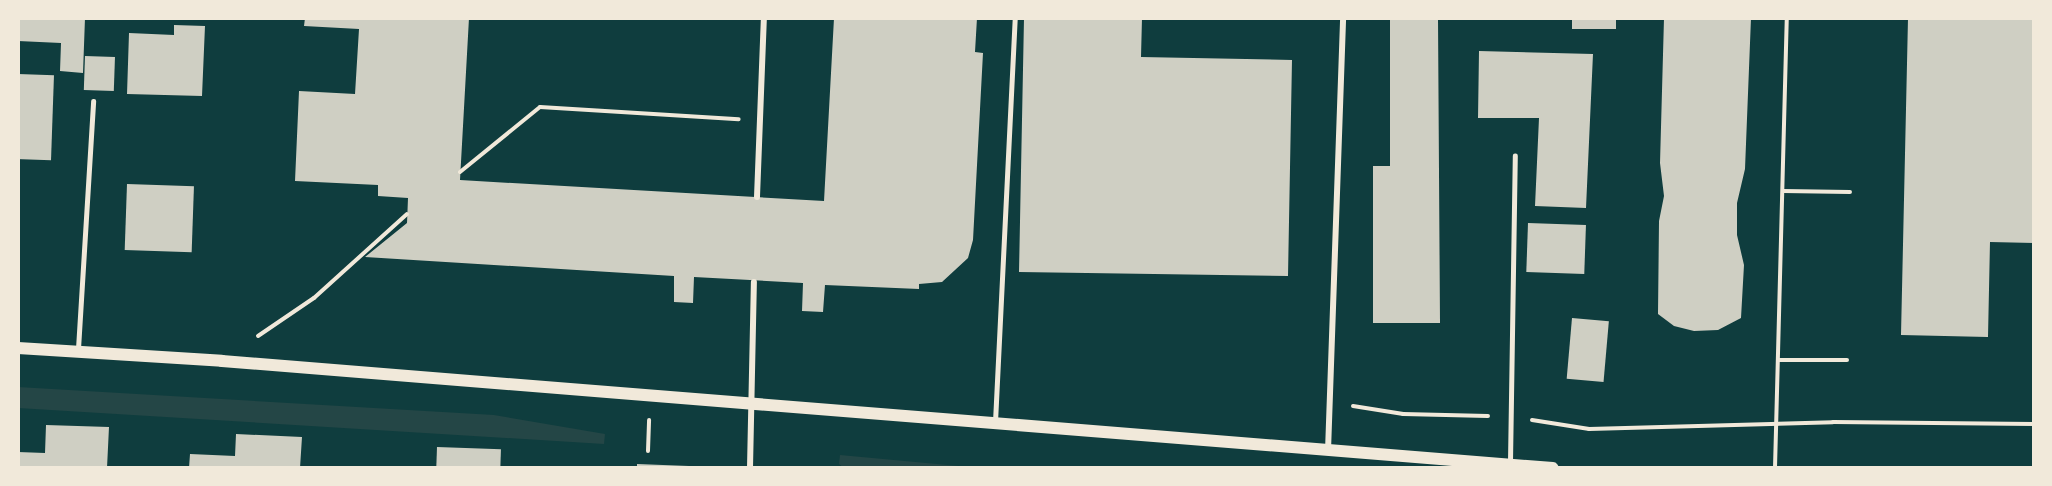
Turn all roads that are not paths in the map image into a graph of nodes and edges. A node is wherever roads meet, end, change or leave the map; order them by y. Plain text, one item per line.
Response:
1 (764, 18) edge
2 (1015, 18) edge
3 (1343, 18) edge
4 (93, 101) dead end
5 (1515, 156) dead end
6 (758, 197) dead end
7 (754, 282) dead end
8 (18, 348) edge
9 (78, 352) junction
10 (751, 405) junction
11 (995, 422) junction
12 (1328, 451) junction
13 (1510, 465) junction
14 (750, 468) edge
15 (1553, 468) edge

1 - 6 street
2 - 11 lane
3 - 12 street
4 - 9 lane
5 - 13 lane
7 - 10 street
8 - 9 main road
9 - 10 main road
10 - 11 main road
10 - 14 street
11 - 12 main road
12 - 13 main road
13 - 15 main road

